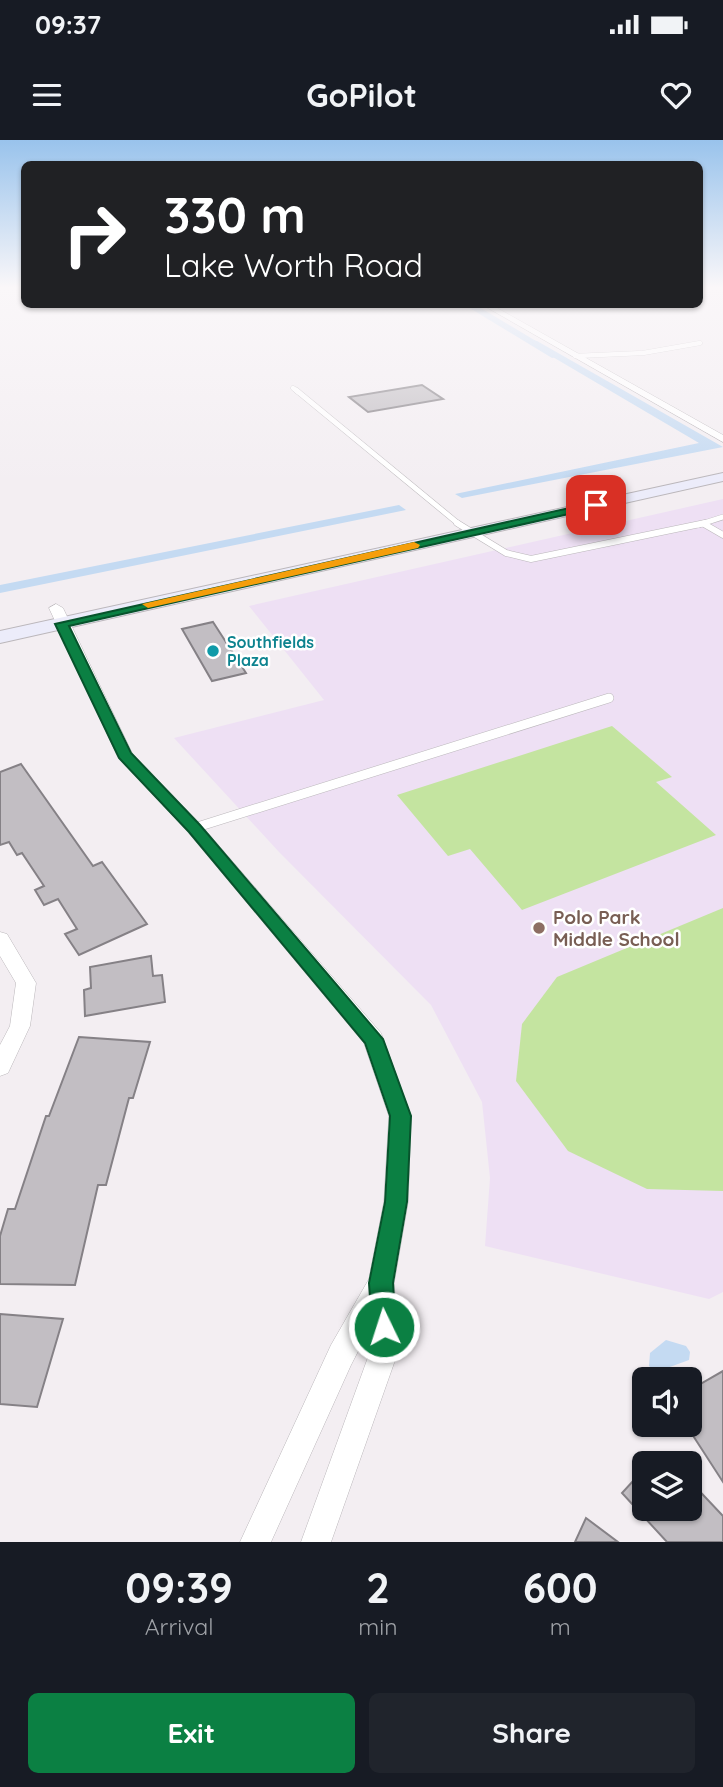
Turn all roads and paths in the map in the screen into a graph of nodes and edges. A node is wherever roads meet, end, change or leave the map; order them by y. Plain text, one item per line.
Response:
1 (569, 352) edge
2 (647, 352) edge
3 (575, 356) junction
4 (293, 388) dead end
5 (717, 432) edge
6 (723, 439) edge
7 (723, 466) edge
8 (723, 477) edge
9 (723, 517) edge
10 (704, 524) junction
11 (463, 528) junction
12 (723, 534) edge
13 (59, 616) junction
14 (0, 620) edge
15 (0, 637) edge
16 (609, 698) dead end
17 (194, 828) junction
18 (0, 939) edge
19 (0, 1067) edge
20 (381, 1283) junction
21 (255, 1542) edge
22 (316, 1542) edge

1 - 3 street
2 - 3 lane
3 - 5 street
4 - 11 lane
5 - 6 street
7 - 11 street
8 - 11 street
9 - 10 lane
10 - 11 lane
10 - 12 lane
11 - 13 street
13 - 14 street
13 - 15 street
13 - 17 street
16 - 17 lane
17 - 20 street
18 - 19 street
20 - 21 street
20 - 22 street

